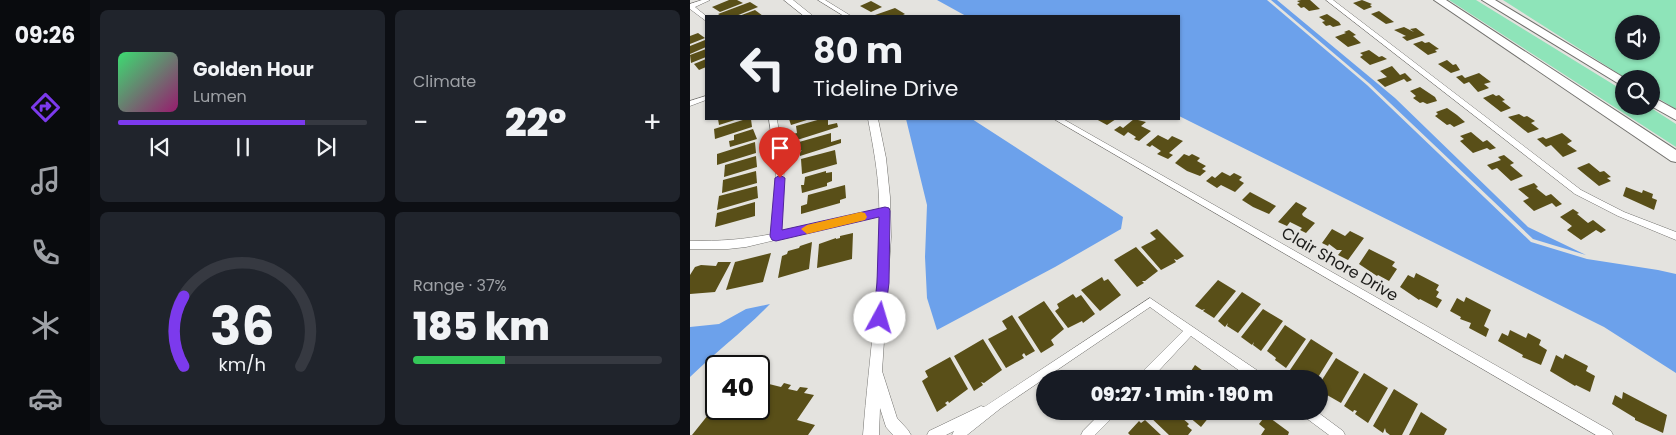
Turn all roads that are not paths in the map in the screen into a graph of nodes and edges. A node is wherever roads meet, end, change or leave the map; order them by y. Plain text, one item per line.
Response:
1 (707, 0) edge
2 (788, 0) edge
3 (821, 0) edge
4 (1329, 0) edge
5 (1439, 0) edge
6 (1487, 0) edge
7 (690, 6) edge
8 (808, 15) edge
9 (846, 15) edge
10 (705, 18) edge
11 (1615, 78) edge
12 (705, 98) edge
13 (690, 104) edge
14 (1660, 106) edge
15 (1676, 116) edge
16 (773, 120) edge
17 (873, 120) edge
18 (1060, 120) edge
19 (1676, 156) edge
20 (885, 211) junction
21 (776, 236) junction
22 (1676, 236) edge
23 (690, 245) edge
24 (1190, 330) junction
25 (875, 365) junction
26 (1152, 370) edge
27 (1247, 370) edge
28 (997, 404) junction
29 (1102, 420) edge
30 (1318, 420) edge
31 (872, 435) edge
32 (903, 435) edge
33 (932, 435) edge
34 (958, 435) edge
35 (1087, 435) edge
36 (1338, 435) edge
37 (1607, 435) edge

1 - 7 street
2 - 8 street
3 - 9 street
4 - 22 street
5 - 19 highway
6 - 11 highway
7 - 10 street
12 - 13 street
14 - 15 highway
16 - 21 street
17 - 20 street
18 - 37 street, Clair Shore Drive
20 - 21 street
20 - 25 street
21 - 23 street
24 - 26 street
24 - 27 street
24 - 28 street
25 - 31 street
25 - 32 street
28 - 33 street
28 - 34 street
29 - 35 street
30 - 36 street

